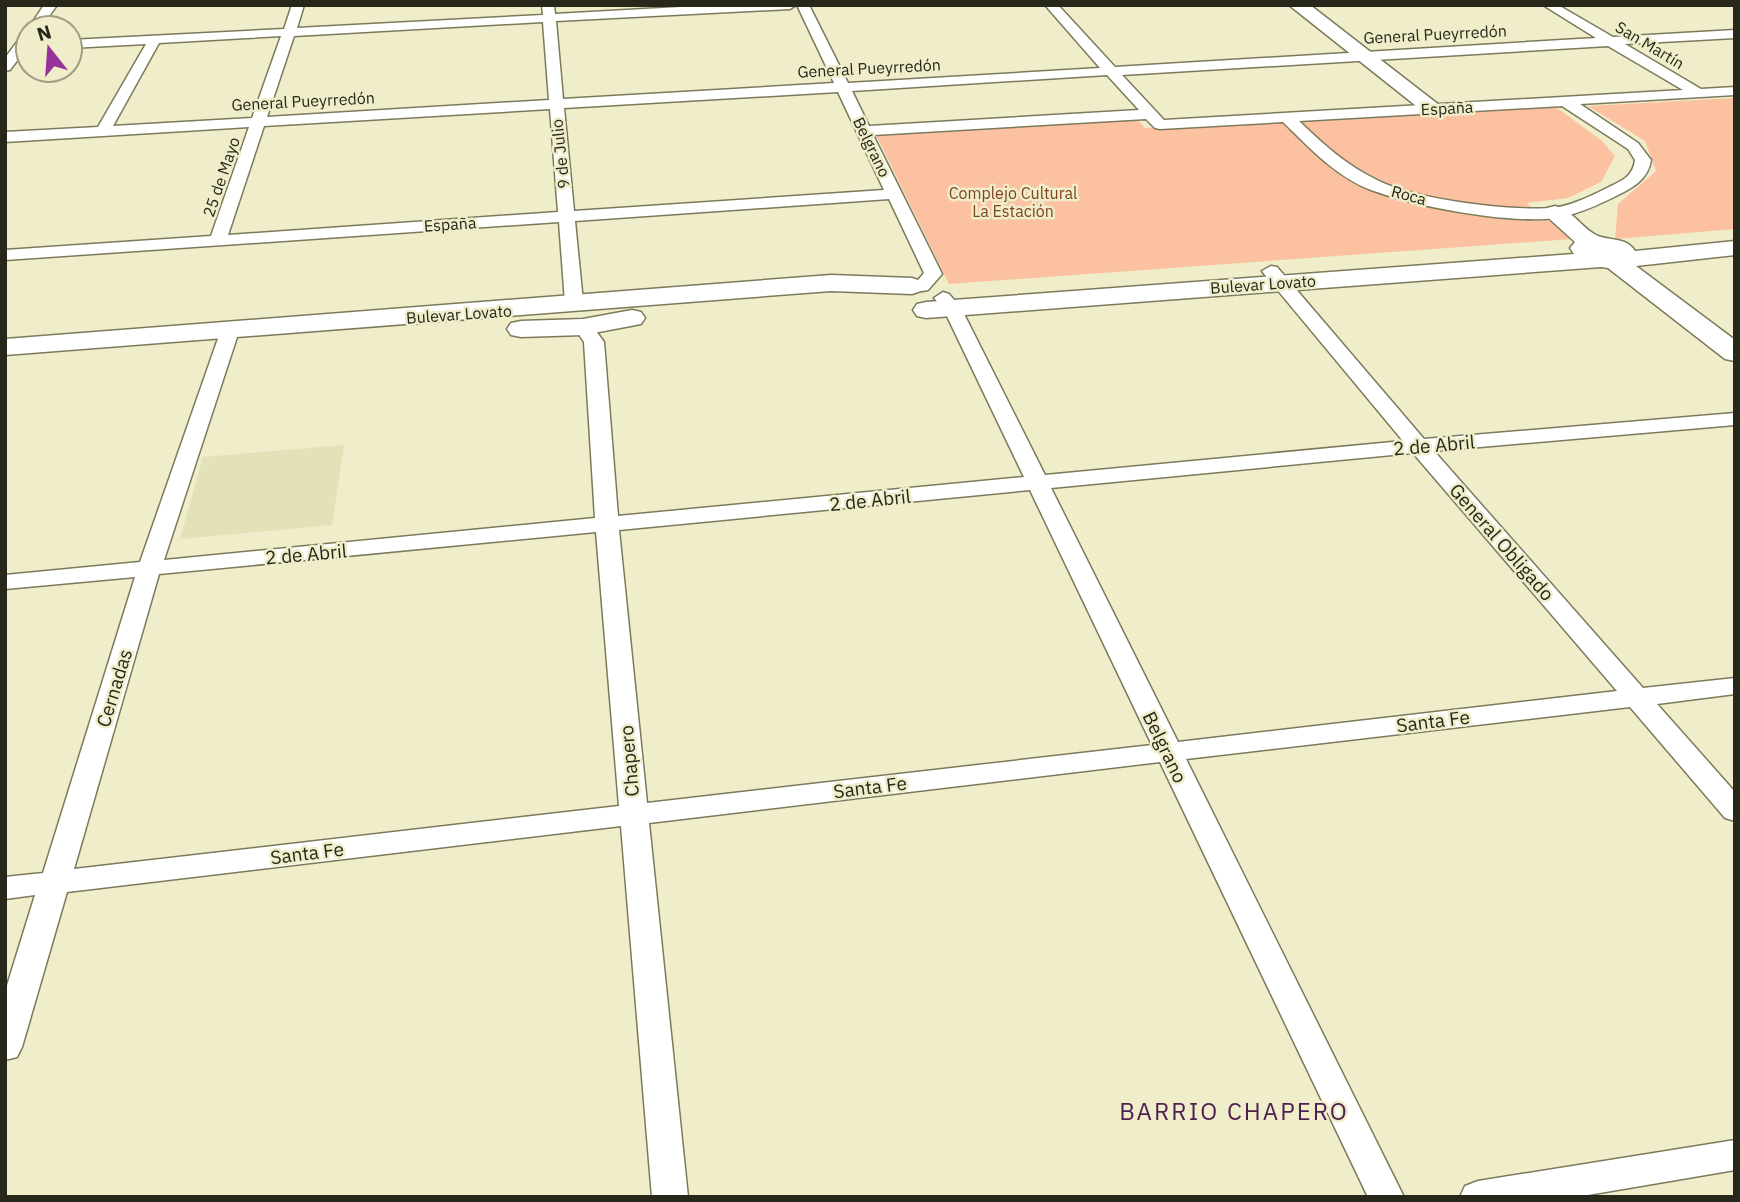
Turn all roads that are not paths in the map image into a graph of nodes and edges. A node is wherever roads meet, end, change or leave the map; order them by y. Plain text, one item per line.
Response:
1 (298, 5) edge
2 (790, 5) edge
3 (803, 5) edge
4 (1051, 5) edge
5 (1298, 5) edge
6 (1549, 5) edge
7 (548, 12) edge
8 (289, 32) junction
9 (1735, 34) edge
10 (155, 39) junction
11 (1610, 41) junction
12 (84, 43) edge
13 (1363, 56) junction
14 (1109, 71) junction
15 (843, 87) junction
16 (1735, 91) edge
17 (1698, 93) junction
18 (1565, 101) junction
19 (555, 104) junction
20 (1432, 109) junction
21 (1149, 114) junction
22 (1287, 118) junction
23 (258, 121) junction
24 (103, 131) junction
25 (865, 131) junction
26 (5, 137) edge
27 (895, 194) junction
28 (1555, 213) junction
29 (566, 216) junction
30 (1735, 235) edge
31 (218, 240) junction
32 (1735, 248) edge
33 (1603, 252) junction
34 (5, 255) edge
35 (1276, 277) junction
36 (931, 296) junction
37 (578, 315) junction
38 (225, 340) junction
39 (5, 347) edge
40 (1735, 353) edge
41 (5, 365) edge
42 (1735, 419) edge
43 (1418, 446) junction
44 (1036, 484) junction
45 (607, 525) junction
46 (149, 569) junction
47 (5, 582) edge
48 (1735, 686) edge
49 (1636, 698) junction
50 (1167, 752) junction
51 (1735, 811) edge
52 (634, 815) junction
53 (55, 882) junction
54 (5, 888) edge
55 (5, 1047) edge
56 (1735, 1155) edge
57 (670, 1197) edge
58 (1386, 1197) edge
59 (1478, 1197) edge

1 - 8 street, 25 de Mayo
2 - 7 street
3 - 15 street, Belgrano
4 - 14 street
5 - 13 main road
6 - 11 street, San Martín
7 - 8 street
7 - 19 street, 9 de Julio
8 - 10 street
8 - 23 street, 25 de Mayo
9 - 11 street, General Pueyrredón
10 - 12 street
10 - 24 street
11 - 13 street, General Pueyrredón
11 - 17 street, San Martín
13 - 14 street, General Pueyrredón
13 - 20 main road
14 - 15 street, General Pueyrredón
14 - 21 street
15 - 19 street, General Pueyrredón
15 - 25 street, Belgrano
16 - 17 street, España
17 - 18 street, España
18 - 20 street, España
18 - 28 street, Roca
19 - 23 street, General Pueyrredón
19 - 29 street, 9 de Julio
20 - 22 street, España
21 - 22 street, España
21 - 25 street
22 - 28 street, Roca
23 - 24 street, General Pueyrredón
23 - 31 street, 25 de Mayo
24 - 26 street, General Pueyrredón
25 - 27 street, Belgrano
27 - 29 street, España
27 - 36 street, Belgrano
28 - 33 main road
29 - 31 street, España
29 - 37 street, 9 de Julio
30 - 33 main road, Bulevar Lovato
31 - 34 street, España
32 - 33 main road, Bulevar Lovato
33 - 35 main road, Bulevar Lovato
33 - 40 main road
35 - 36 main road, Bulevar Lovato
35 - 43 street, General Obligado
36 - 37 main road, Bulevar Lovato
36 - 37 main road, Bulevar Lovato
36 - 44 street, Belgrano
37 - 38 main road, Bulevar Lovato
37 - 45 street, Chapero
38 - 39 main road, Bulevar Lovato
38 - 41 main road, Bulevar Lovato
38 - 46 street, Cernadas
42 - 43 street, 2 de Abril
43 - 44 street, 2 de Abril
43 - 49 street, General Obligado
44 - 45 street, 2 de Abril
44 - 50 street, Belgrano
45 - 46 street, 2 de Abril
45 - 52 street, Chapero
46 - 47 street, 2 de Abril
46 - 53 street, Cernadas
48 - 49 street, Santa Fe
49 - 50 street, Santa Fe
49 - 51 street, General Obligado
50 - 52 street, Santa Fe
50 - 58 street, Belgrano
52 - 53 street, Santa Fe
52 - 57 street, Chapero
53 - 54 street, Santa Fe
53 - 55 street, Cernadas
56 - 59 street

